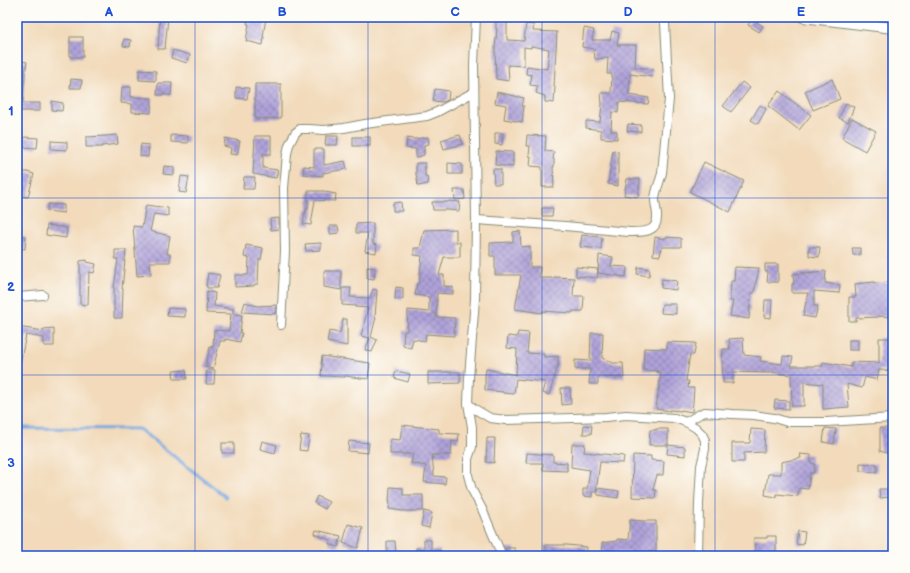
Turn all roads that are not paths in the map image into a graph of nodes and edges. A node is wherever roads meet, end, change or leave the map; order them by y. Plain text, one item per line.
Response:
1 (476, 17) edge
2 (667, 17) edge
3 (803, 17) edge
4 (893, 28) edge
5 (474, 92) junction
6 (476, 220) junction
7 (43, 295) dead end
8 (17, 297) edge
9 (281, 325) dead end
10 (468, 403) junction
11 (893, 418) edge
12 (686, 422) junction
13 (502, 556) edge
14 (698, 556) edge

1 - 5 street
2 - 6 street
3 - 4 street
5 - 6 street
5 - 9 street
6 - 10 street
7 - 8 street
10 - 12 street
10 - 13 street
11 - 12 street
12 - 14 street

